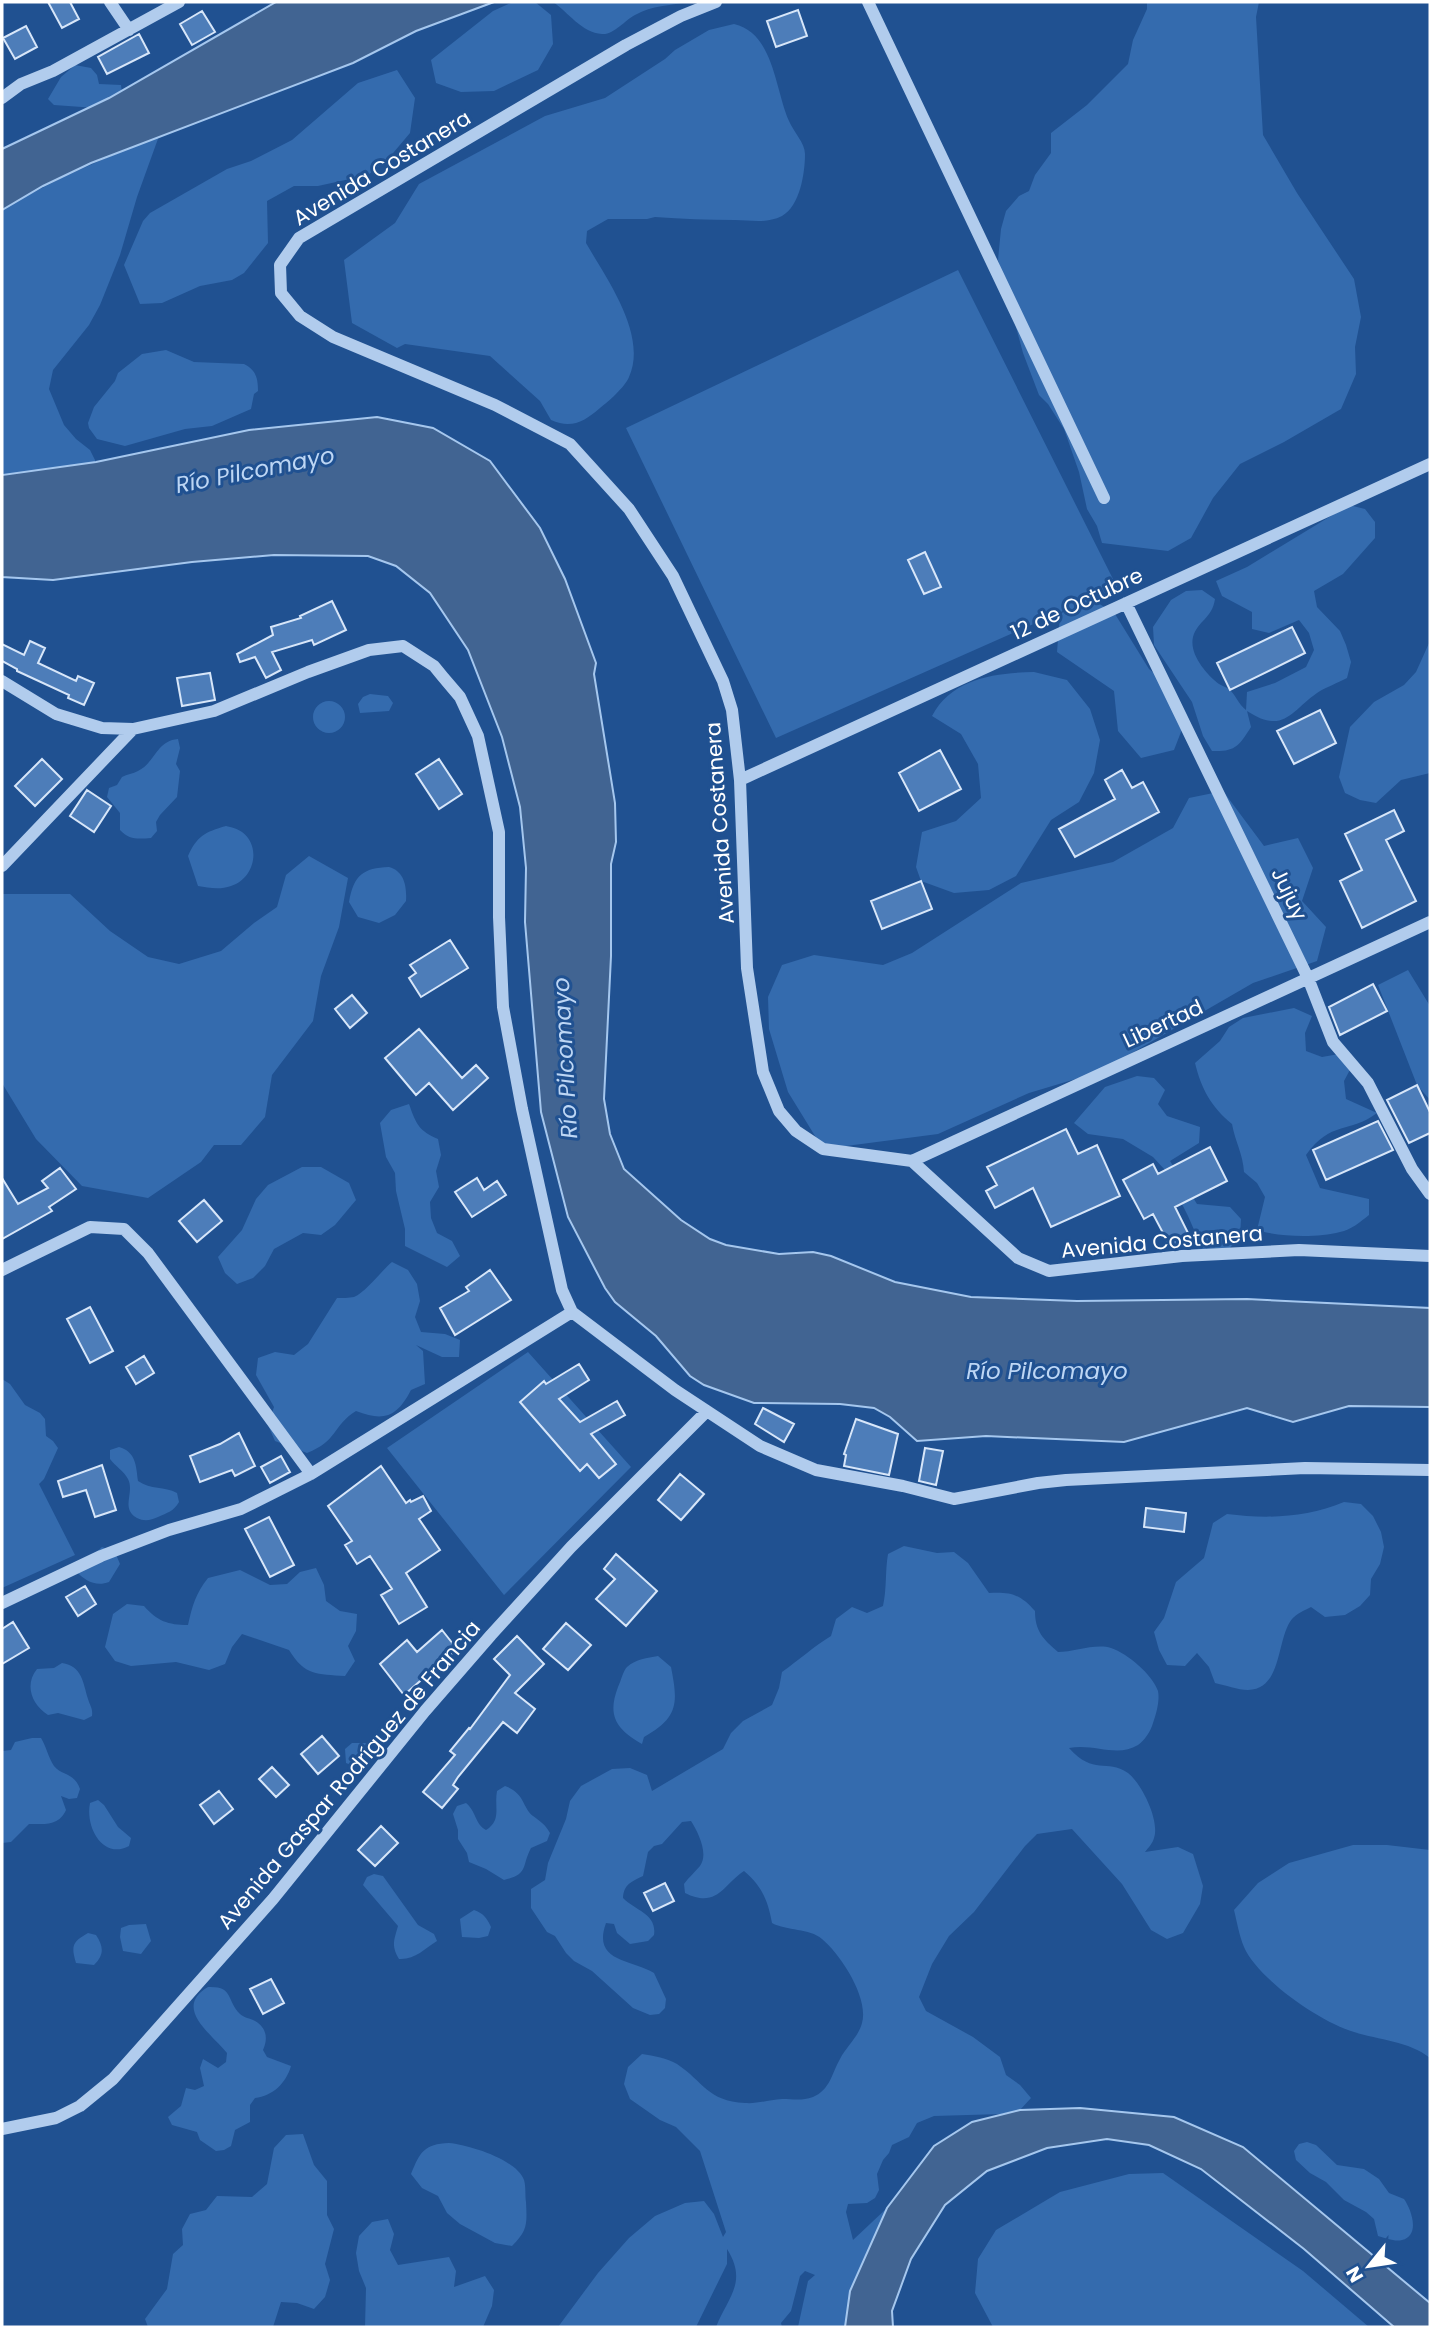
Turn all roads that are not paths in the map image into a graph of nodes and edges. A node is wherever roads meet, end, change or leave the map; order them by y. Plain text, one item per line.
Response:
1 (110, 2) edge
2 (179, 2) edge
3 (716, 2) edge
4 (868, 2) edge
5 (129, 30) junction
6 (2, 98) edge
7 (1430, 464) edge
8 (1104, 498) dead end
9 (1126, 603) junction
10 (2, 681) edge
11 (133, 729) junction
12 (740, 780) junction
13 (2, 866) edge
14 (1430, 922) edge
15 (1308, 978) junction
16 (912, 1161) junction
17 (1430, 1194) edge
18 (1430, 1256) edge
19 (2, 1270) edge
20 (572, 1312) junction
21 (707, 1411) junction
22 (1430, 1471) edge
23 (311, 1474) junction
24 (2, 1603) edge
25 (2, 2129) edge

1 - 5 street
2 - 5 street
3 - 12 street, Avenida Costanera
4 - 8 street
5 - 6 street
7 - 9 street, 12 de Octubre
9 - 12 street, 12 de Octubre
9 - 15 street, Jujuy
10 - 11 street
11 - 13 street
11 - 20 street
12 - 16 street, Avenida Costanera
14 - 15 street, Libertad
15 - 16 street, Libertad
15 - 17 street, Jujuy
16 - 18 street, Avenida Costanera
19 - 23 street
20 - 21 street
20 - 23 street
21 - 22 street
21 - 25 street, Avenida Gaspar Rodríguez de Francia
23 - 24 street

